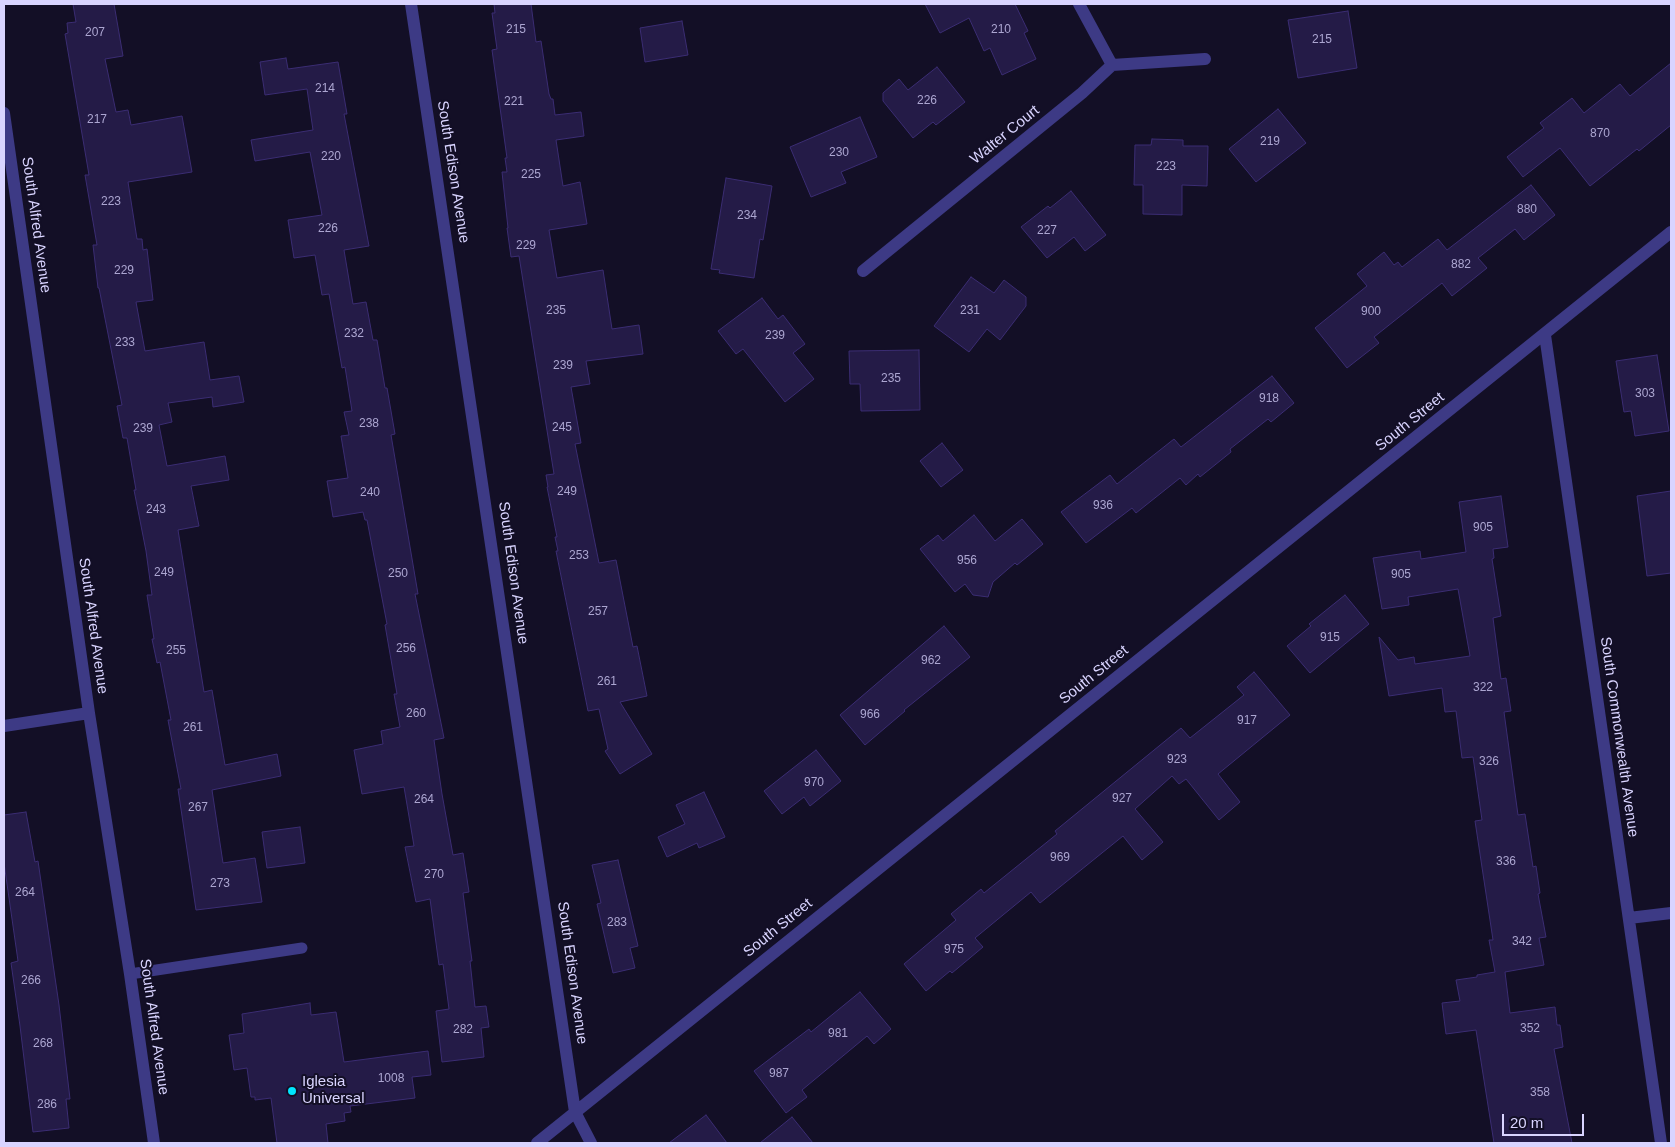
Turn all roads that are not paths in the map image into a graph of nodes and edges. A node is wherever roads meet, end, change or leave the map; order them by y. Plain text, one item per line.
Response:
1 (411, 4) edge
2 (1079, 4) edge
3 (1205, 59) dead end
4 (1112, 65) junction
5 (4, 113) edge
6 (1671, 232) edge
7 (863, 271) dead end
8 (1545, 335) junction
9 (89, 713) junction
10 (4, 726) edge
11 (1671, 913) edge
12 (1629, 918) junction
13 (302, 948) dead end
14 (130, 974) junction
15 (575, 1112) junction
16 (154, 1143) edge
17 (537, 1143) edge
18 (591, 1143) edge
19 (1661, 1143) edge

1 - 15 street, South Edison Avenue
2 - 4 street
3 - 4 street
4 - 7 street, Walter Court
5 - 9 street, South Alfred Avenue
6 - 8 street, South Street
8 - 12 street, South Commonwealth Avenue
8 - 15 street, South Street
9 - 10 street
9 - 14 street, South Alfred Avenue
11 - 12 street
12 - 19 street, South Commonwealth Avenue
13 - 14 lane
14 - 16 street, South Alfred Avenue
15 - 17 street, South Street
15 - 18 street, South Edison Avenue

